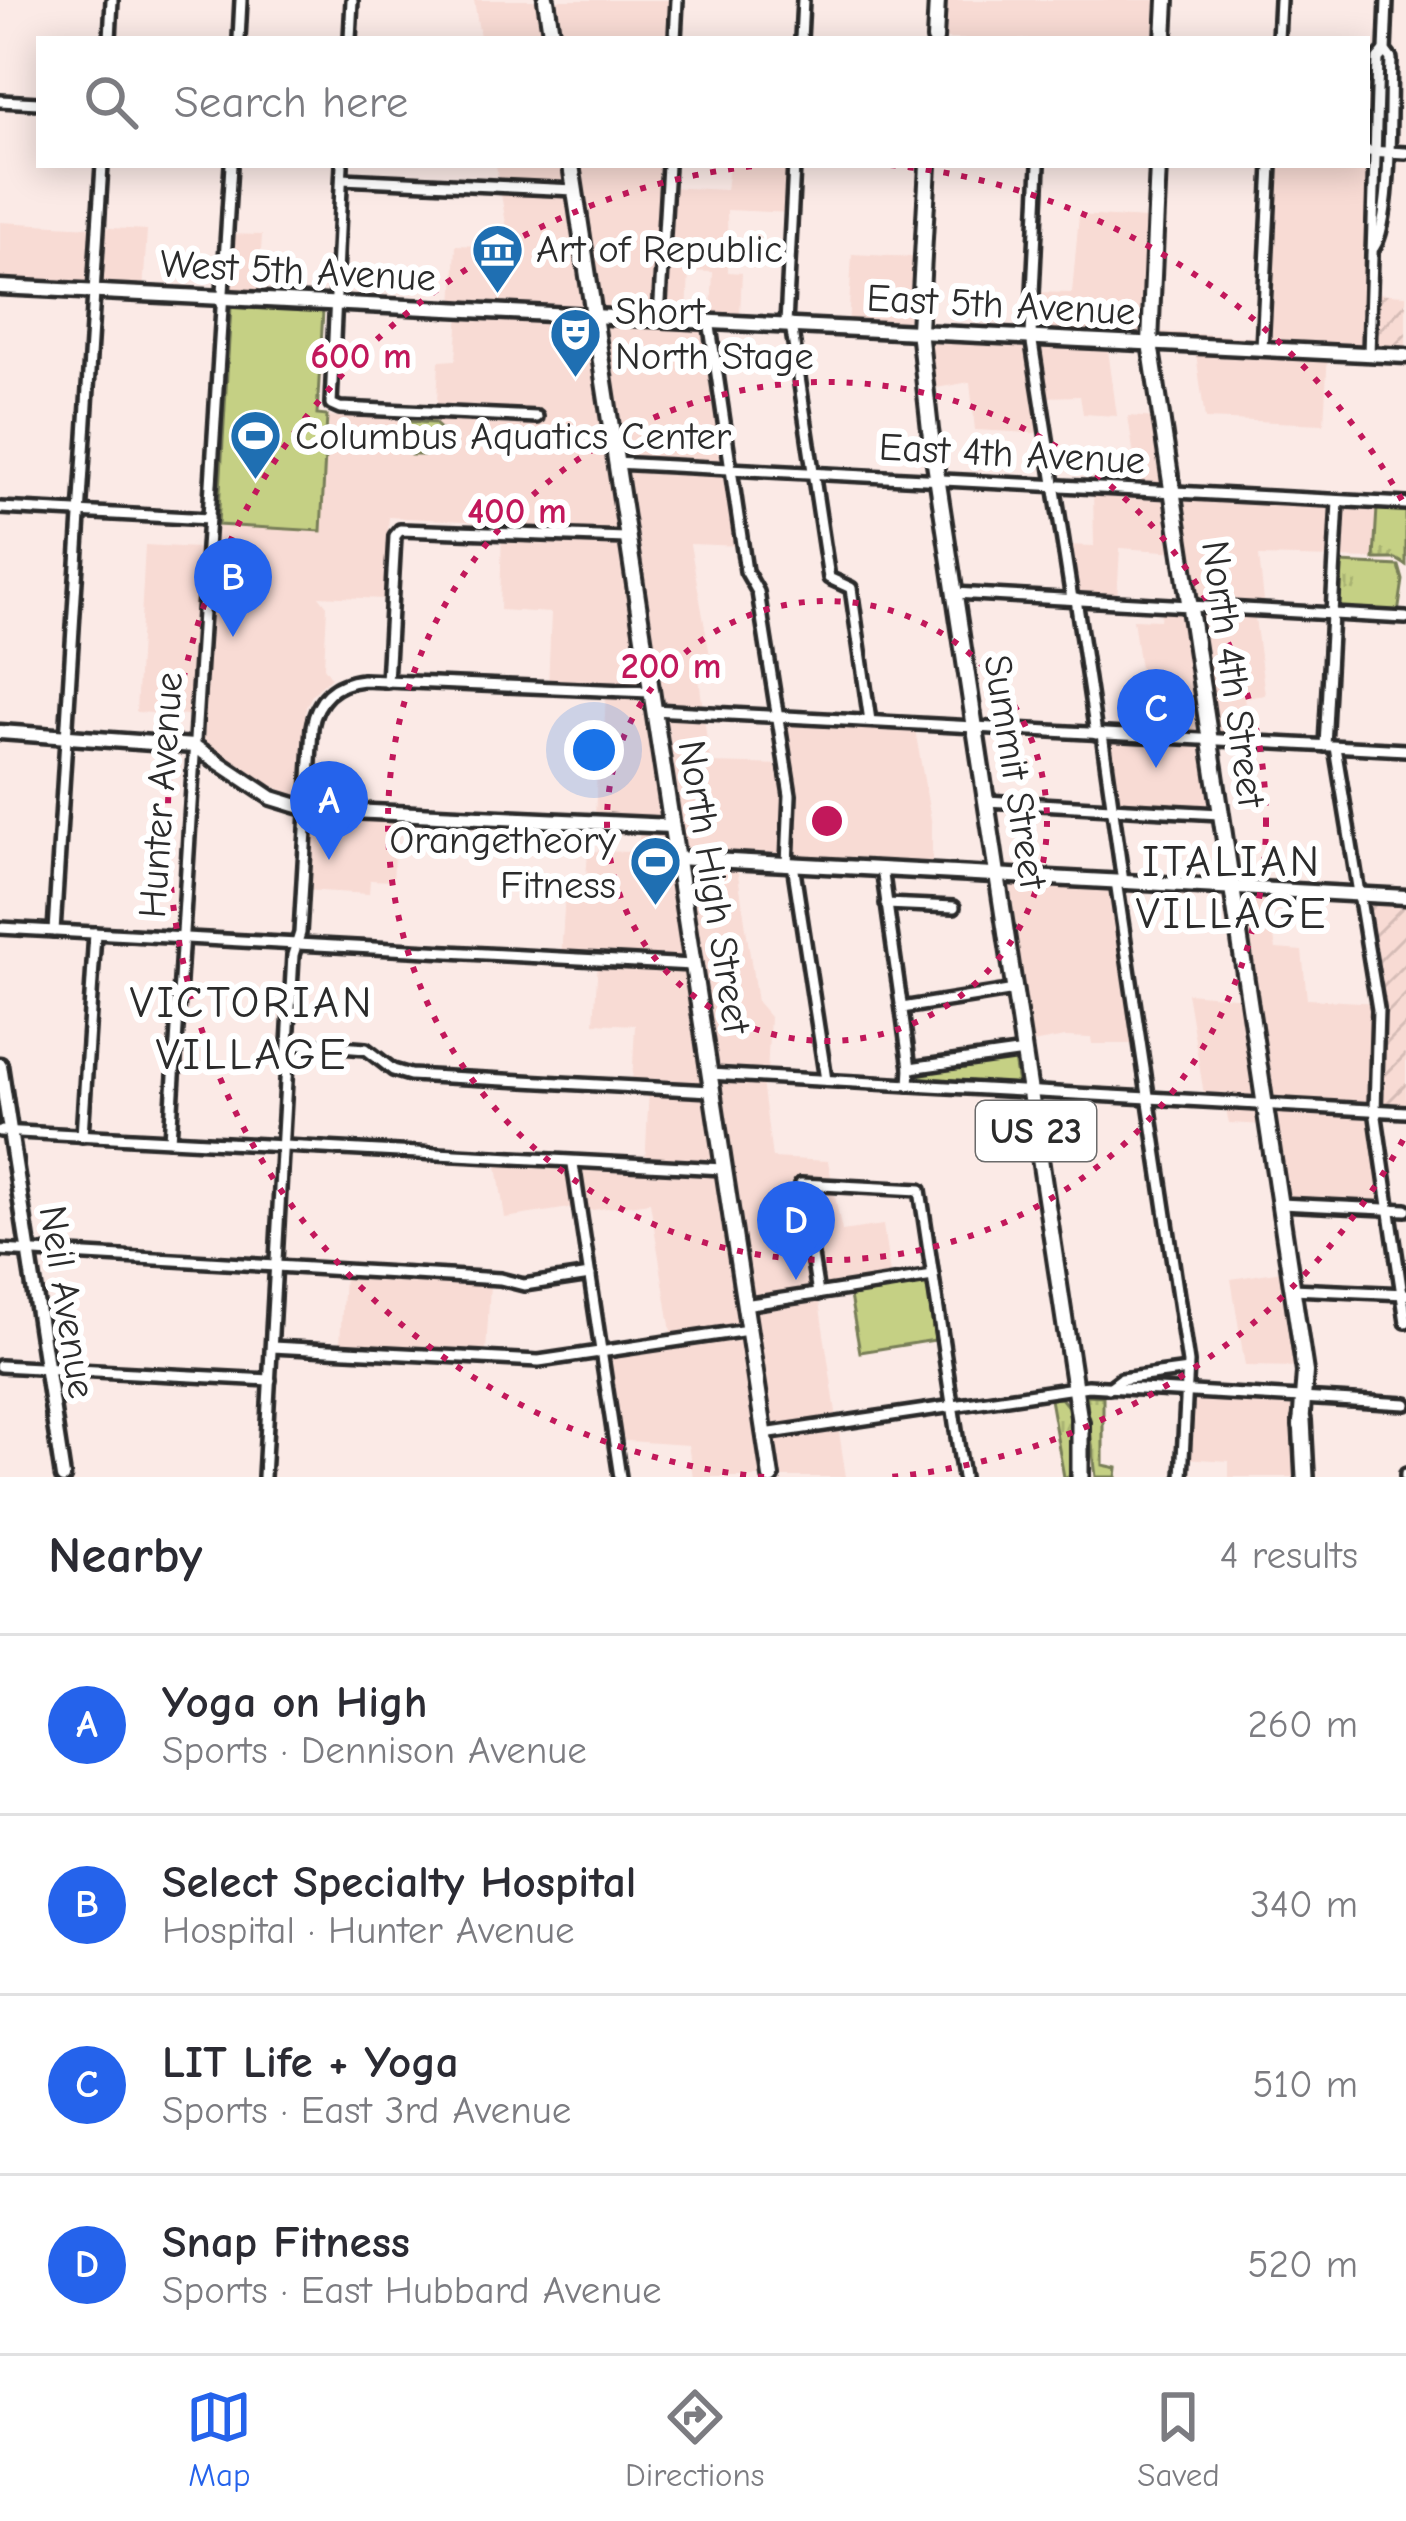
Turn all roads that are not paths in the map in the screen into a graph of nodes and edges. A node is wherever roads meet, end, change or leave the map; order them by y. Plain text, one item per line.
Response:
1 (112, 0) edge
2 (241, 0) edge
3 (352, 0) edge
4 (546, 0) edge
5 (677, 0) edge
6 (803, 0) edge
7 (937, 0) edge
8 (1166, 0) edge
9 (1280, 0) edge
10 (1387, 0) edge
11 (110, 36) edge
12 (238, 36) edge
13 (350, 36) edge
14 (552, 36) edge
15 (675, 36) edge
16 (801, 36) edge
17 (935, 36) edge
18 (1164, 36) edge
19 (1278, 36) edge
20 (1385, 50) junction
21 (0, 101) edge
22 (36, 103) edge
23 (1371, 151) edge
24 (1388, 152) junction
25 (1406, 153) edge
26 (102, 168) edge
27 (230, 168) edge
28 (342, 168) edge
29 (571, 168) edge
30 (668, 168) edge
31 (794, 168) edge
32 (928, 168) edge
33 (1039, 168) edge
34 (1158, 168) edge
35 (1271, 168) edge
36 (342, 179) junction
37 (575, 190) junction
38 (1374, 248) junction
39 (0, 286) edge
40 (94, 291) junction
41 (222, 297) junction
42 (334, 302) junction
43 (592, 314) junction
44 (659, 318) junction
45 (709, 320) junction
46 (789, 324) junction
47 (919, 330) junction
48 (1031, 336) junction
49 (1150, 343) junction
50 (1262, 349) junction
51 (1369, 354) junction
52 (1406, 356) edge
53 (537, 417) dead end
54 (615, 464) junction
55 (732, 469) junction
56 (814, 473) junction
57 (937, 480) junction
58 (1055, 486) junction
59 (1172, 493) junction
60 (1338, 501) junction
61 (1406, 505) edge
62 (0, 508) edge
63 (80, 512) junction
64 (208, 520) junction
65 (626, 538) junction
66 (954, 592) junction
67 (1074, 599) junction
68 (1189, 605) junction
69 (1332, 615) junction
70 (1405, 618) edge
71 (387, 682) junction
72 (650, 692) junction
73 (653, 710) junction
74 (778, 717) junction
75 (870, 722) junction
76 (974, 727) junction
77 (0, 732) edge
78 (1099, 734) junction
79 (66, 736) junction
80 (1209, 740) junction
81 (194, 746) junction
82 (1330, 746) junction
83 (1400, 750) edge
84 (986, 801) junction
85 (1112, 808) junction
86 (308, 809) junction
87 (1220, 814) junction
88 (671, 826) junction
89 (676, 858) junction
90 (790, 864) junction
91 (882, 868) junction
92 (998, 875) junction
93 (1120, 882) junction
94 (1231, 888) junction
95 (1357, 895) junction
96 (1406, 897) edge
97 (886, 904) junction
98 (954, 907) dead end
99 (0, 928) edge
100 (54, 931) junction
101 (95, 933) junction
102 (183, 938) junction
103 (296, 944) junction
104 (692, 965) junction
105 (1015, 990) junction
106 (902, 1009) junction
107 (289, 1043) junction
108 (1024, 1052) junction
109 (0, 1065) edge
110 (910, 1068) junction
111 (709, 1074) junction
112 (826, 1080) junction
113 (909, 1085) junction
114 (711, 1091) junction
115 (1030, 1091) junction
116 (1149, 1097) junction
117 (1264, 1104) junction
118 (1375, 1110) junction
119 (1406, 1112) edge
120 (5, 1131) edge
121 (82, 1136) junction
122 (170, 1140) junction
123 (284, 1148) junction
124 (573, 1164) junction
125 (723, 1169) junction
126 (1280, 1204) junction
127 (1390, 1210) junction
128 (1406, 1210) edge
129 (0, 1250) edge
130 (29, 1251) junction
131 (276, 1265) junction
132 (590, 1275) junction
133 (933, 1276) junction
134 (1292, 1289) junction
135 (818, 1294) junction
136 (1404, 1294) edge
137 (744, 1305) junction
138 (1406, 1322) edge
139 (748, 1330) junction
140 (272, 1347) junction
141 (601, 1351) junction
142 (0, 1366) edge
143 (47, 1368) junction
144 (1188, 1370) junction
145 (270, 1380) junction
146 (1074, 1388) junction
147 (1108, 1388) junction
148 (1187, 1392) junction
149 (1303, 1397) junction
150 (1406, 1404) edge
151 (952, 1406) junction
152 (1302, 1420) joint
153 (1080, 1422) joint
154 (764, 1434) junction
155 (63, 1477) edge
156 (265, 1477) edge
157 (620, 1477) edge
158 (771, 1477) edge
159 (963, 1477) edge
160 (1084, 1477) edge
161 (1182, 1477) edge
162 (1302, 1477) edge

1 - 11 street
2 - 12 street
3 - 13 street
4 - 14 main road
5 - 15 street
6 - 16 street
7 - 17 main road
8 - 18 main road
9 - 19 street
10 - 20 street
20 - 23 street
20 - 24 street
21 - 22 street
23 - 24 street
23 - 38 street
24 - 25 street
24 - 38 street
26 - 40 street
27 - 41 street, Hunter Avenue
28 - 36 street
29 - 37 main road, North High Street
30 - 44 street
31 - 46 street
32 - 47 main road, Summit Street / US 23
33 - 48 street
34 - 49 main road, North 4th Street
35 - 50 street
36 - 37 street
36 - 42 street
37 - 43 main road, North High Street
38 - 51 street
39 - 40 street, West 5th Avenue
40 - 41 street, West 5th Avenue
40 - 63 street
41 - 42 street, West 5th Avenue
41 - 64 street, Hunter Avenue
42 - 43 street, West 5th Avenue
42 - 53 street
43 - 44 street, East 5th Avenue
43 - 54 main road, North High Street
44 - 45 street, East 5th Avenue
45 - 46 street, East 5th Avenue
45 - 55 street
46 - 47 street, East 5th Avenue
46 - 56 street
47 - 48 street, East 5th Avenue
47 - 57 main road, Summit Street / US 23
48 - 49 street, East 5th Avenue
48 - 58 street
49 - 50 street, East 5th Avenue
49 - 59 main road, North 4th Street
50 - 51 street, East 5th Avenue
51 - 52 street, East 5th Avenue
54 - 55 street, East 4th Avenue
54 - 65 main road, North High Street
55 - 56 street, East 4th Avenue
55 - 74 street
56 - 57 street, East 4th Avenue
56 - 75 street
57 - 58 street, East 4th Avenue
57 - 66 main road, Summit Street / US 23
58 - 59 street, East 4th Avenue
58 - 67 street
59 - 60 street, East 4th Avenue
59 - 68 main road, North 4th Street
60 - 61 street, East 4th Avenue
60 - 69 street
62 - 63 street
63 - 64 street
63 - 79 street
64 - 81 street, Hunter Avenue
65 - 71 street
65 - 72 main road, North High Street
66 - 67 street
66 - 76 main road, Summit Street / US 23
67 - 68 street
67 - 78 street
68 - 69 street
68 - 80 main road, North 4th Street
69 - 70 street
69 - 82 street
71 - 72 street
71 - 86 street
72 - 73 main road, North High Street
73 - 74 street
73 - 88 main road, North High Street
74 - 75 street
74 - 90 street
75 - 76 street
76 - 78 street
76 - 84 main road, Summit Street / US 23
77 - 79 street
78 - 80 street
78 - 85 street
79 - 81 street
79 - 100 street
80 - 82 street
80 - 87 main road, North 4th Street
81 - 86 street
81 - 102 street, Hunter Avenue
82 - 83 street
82 - 95 street
84 - 85 street
84 - 92 main road, Summit Street / US 23
85 - 87 street
85 - 93 street
86 - 88 street
86 - 103 street
87 - 94 main road, North 4th Street
88 - 89 main road, North High Street
89 - 90 street
89 - 104 main road, North High Street
90 - 91 street
90 - 112 street
91 - 92 street
91 - 97 street
92 - 93 street
92 - 105 main road, Summit Street / US 23
93 - 94 street
93 - 116 street
94 - 95 street
94 - 117 main road, North 4th Street
95 - 96 street
95 - 118 street
97 - 98 street
97 - 106 street
99 - 100 street
100 - 101 street
101 - 102 street
101 - 121 street
102 - 103 street
102 - 122 street, Hunter Avenue
103 - 104 street
103 - 107 street
104 - 111 main road, North High Street
105 - 106 street
105 - 108 main road, Summit Street / US 23
106 - 110 street
107 - 114 street
107 - 123 street
108 - 110 street
108 - 115 main road, Summit Street / US 23
109 - 120 street, Neil Avenue
110 - 113 street
111 - 112 street
111 - 114 main road, North High Street
112 - 113 street
113 - 115 street
114 - 125 main road, North High Street
115 - 116 street
115 - 146 main road, Summit Street / US 23
116 - 117 street
116 - 144 street
117 - 118 street
117 - 126 main road, North 4th Street
118 - 119 street
118 - 127 street
120 - 121 street
120 - 130 street, Neil Avenue
121 - 122 street
122 - 123 street
123 - 124 street
123 - 131 street
124 - 125 street
124 - 132 street
125 - 137 main road, North High Street
126 - 127 street
126 - 134 main road, North 4th Street
127 - 128 street
127 - 136 street
129 - 130 street
130 - 131 street
130 - 143 street, Neil Avenue
131 - 132 street
131 - 140 street
132 - 141 street
133 - 135 street
133 - 135 street
133 - 151 street
134 - 136 street
134 - 149 main road, North 4th Street
135 - 137 street
136 - 138 street
137 - 139 main road, North High Street
139 - 141 street
139 - 154 main road, North High Street
140 - 141 street
140 - 145 street
141 - 157 street
142 - 143 street
143 - 145 street
143 - 155 street, Neil Avenue
144 - 147 street
144 - 148 street
145 - 156 street
146 - 147 street
146 - 151 street
146 - 153 main road, US 23
147 - 148 street
148 - 149 street
148 - 161 street
149 - 150 street
149 - 152 main road, North 4th Street
151 - 154 street
151 - 159 street
152 - 162 highway
153 - 160 highway
154 - 158 main road, North High Street

